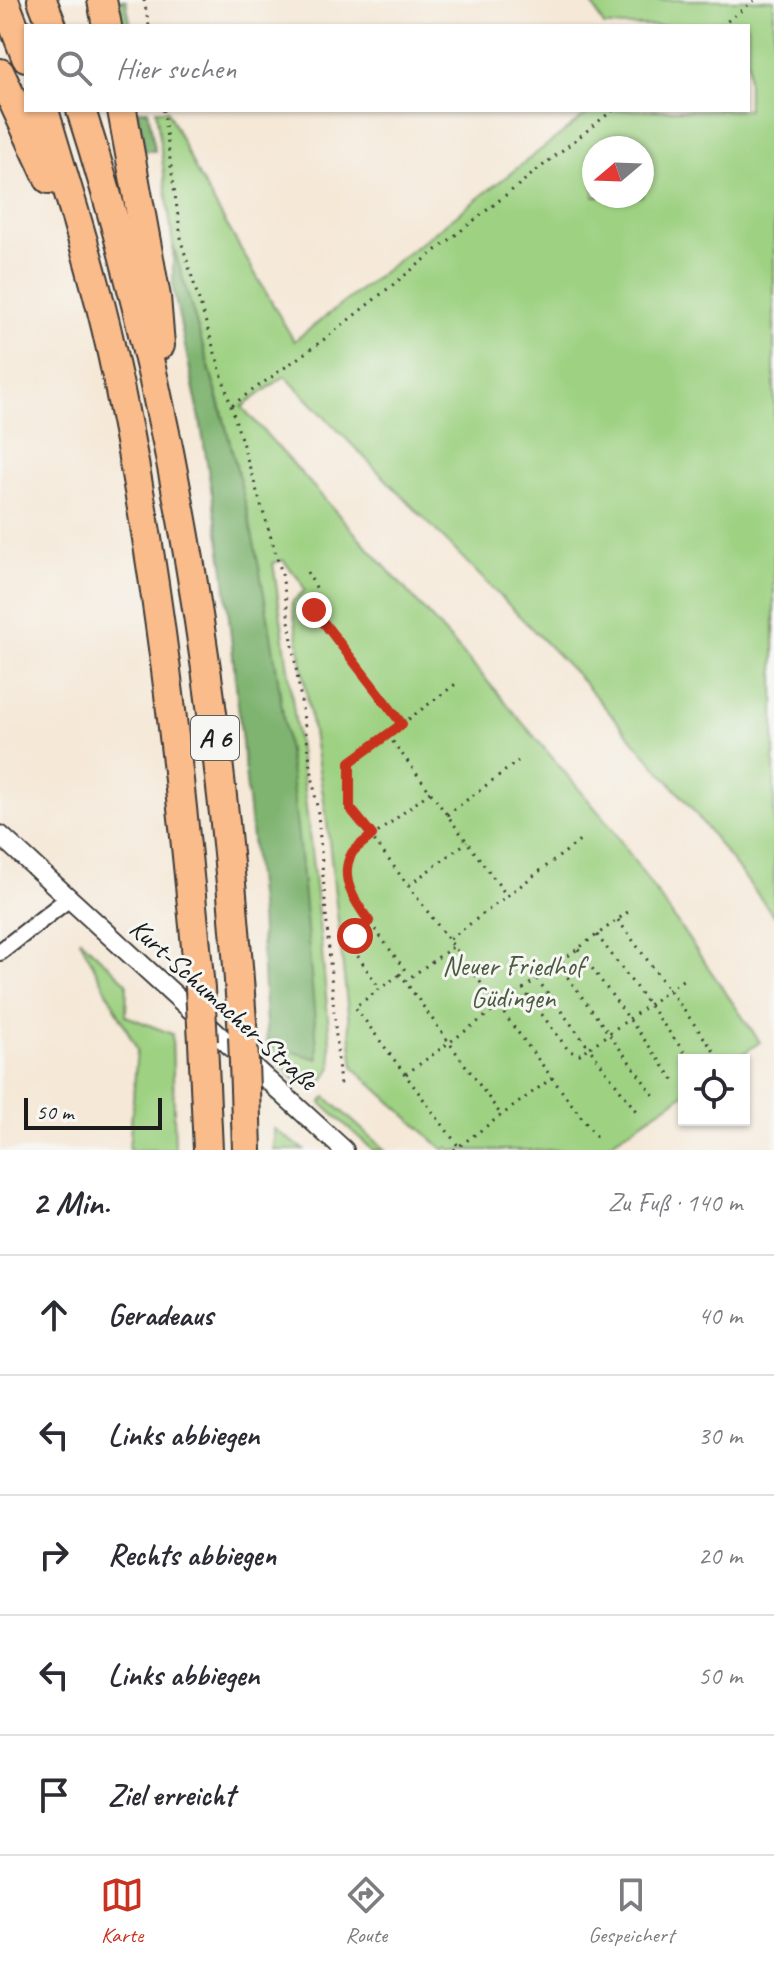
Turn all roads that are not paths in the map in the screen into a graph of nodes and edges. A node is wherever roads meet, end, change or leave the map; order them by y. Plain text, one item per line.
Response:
1 (4, 0) edge
2 (42, 0) edge
3 (102, 0) edge
4 (51, 24) edge
5 (107, 24) edge
6 (24, 52) edge
7 (0, 73) edge
8 (45, 112) edge
9 (82, 112) edge
10 (122, 112) edge
11 (90, 267) junction
12 (169, 442) junction
13 (0, 835) edge
14 (68, 899) junction
15 (0, 952) edge
16 (208, 1150) edge
17 (247, 1150) edge
18 (344, 1150) edge

1 - 6 highway
2 - 4 highway
3 - 5 highway
7 - 11 highway, A 6
8 - 11 highway, A 6
9 - 12 highway, A 6
10 - 12 highway
11 - 16 highway, A 6, bridge
12 - 17 highway, A 6, bridge
13 - 14 street, Kurt-Schumacher-Straße
14 - 15 street
14 - 18 street, Kurt-Schumacher-Straße

